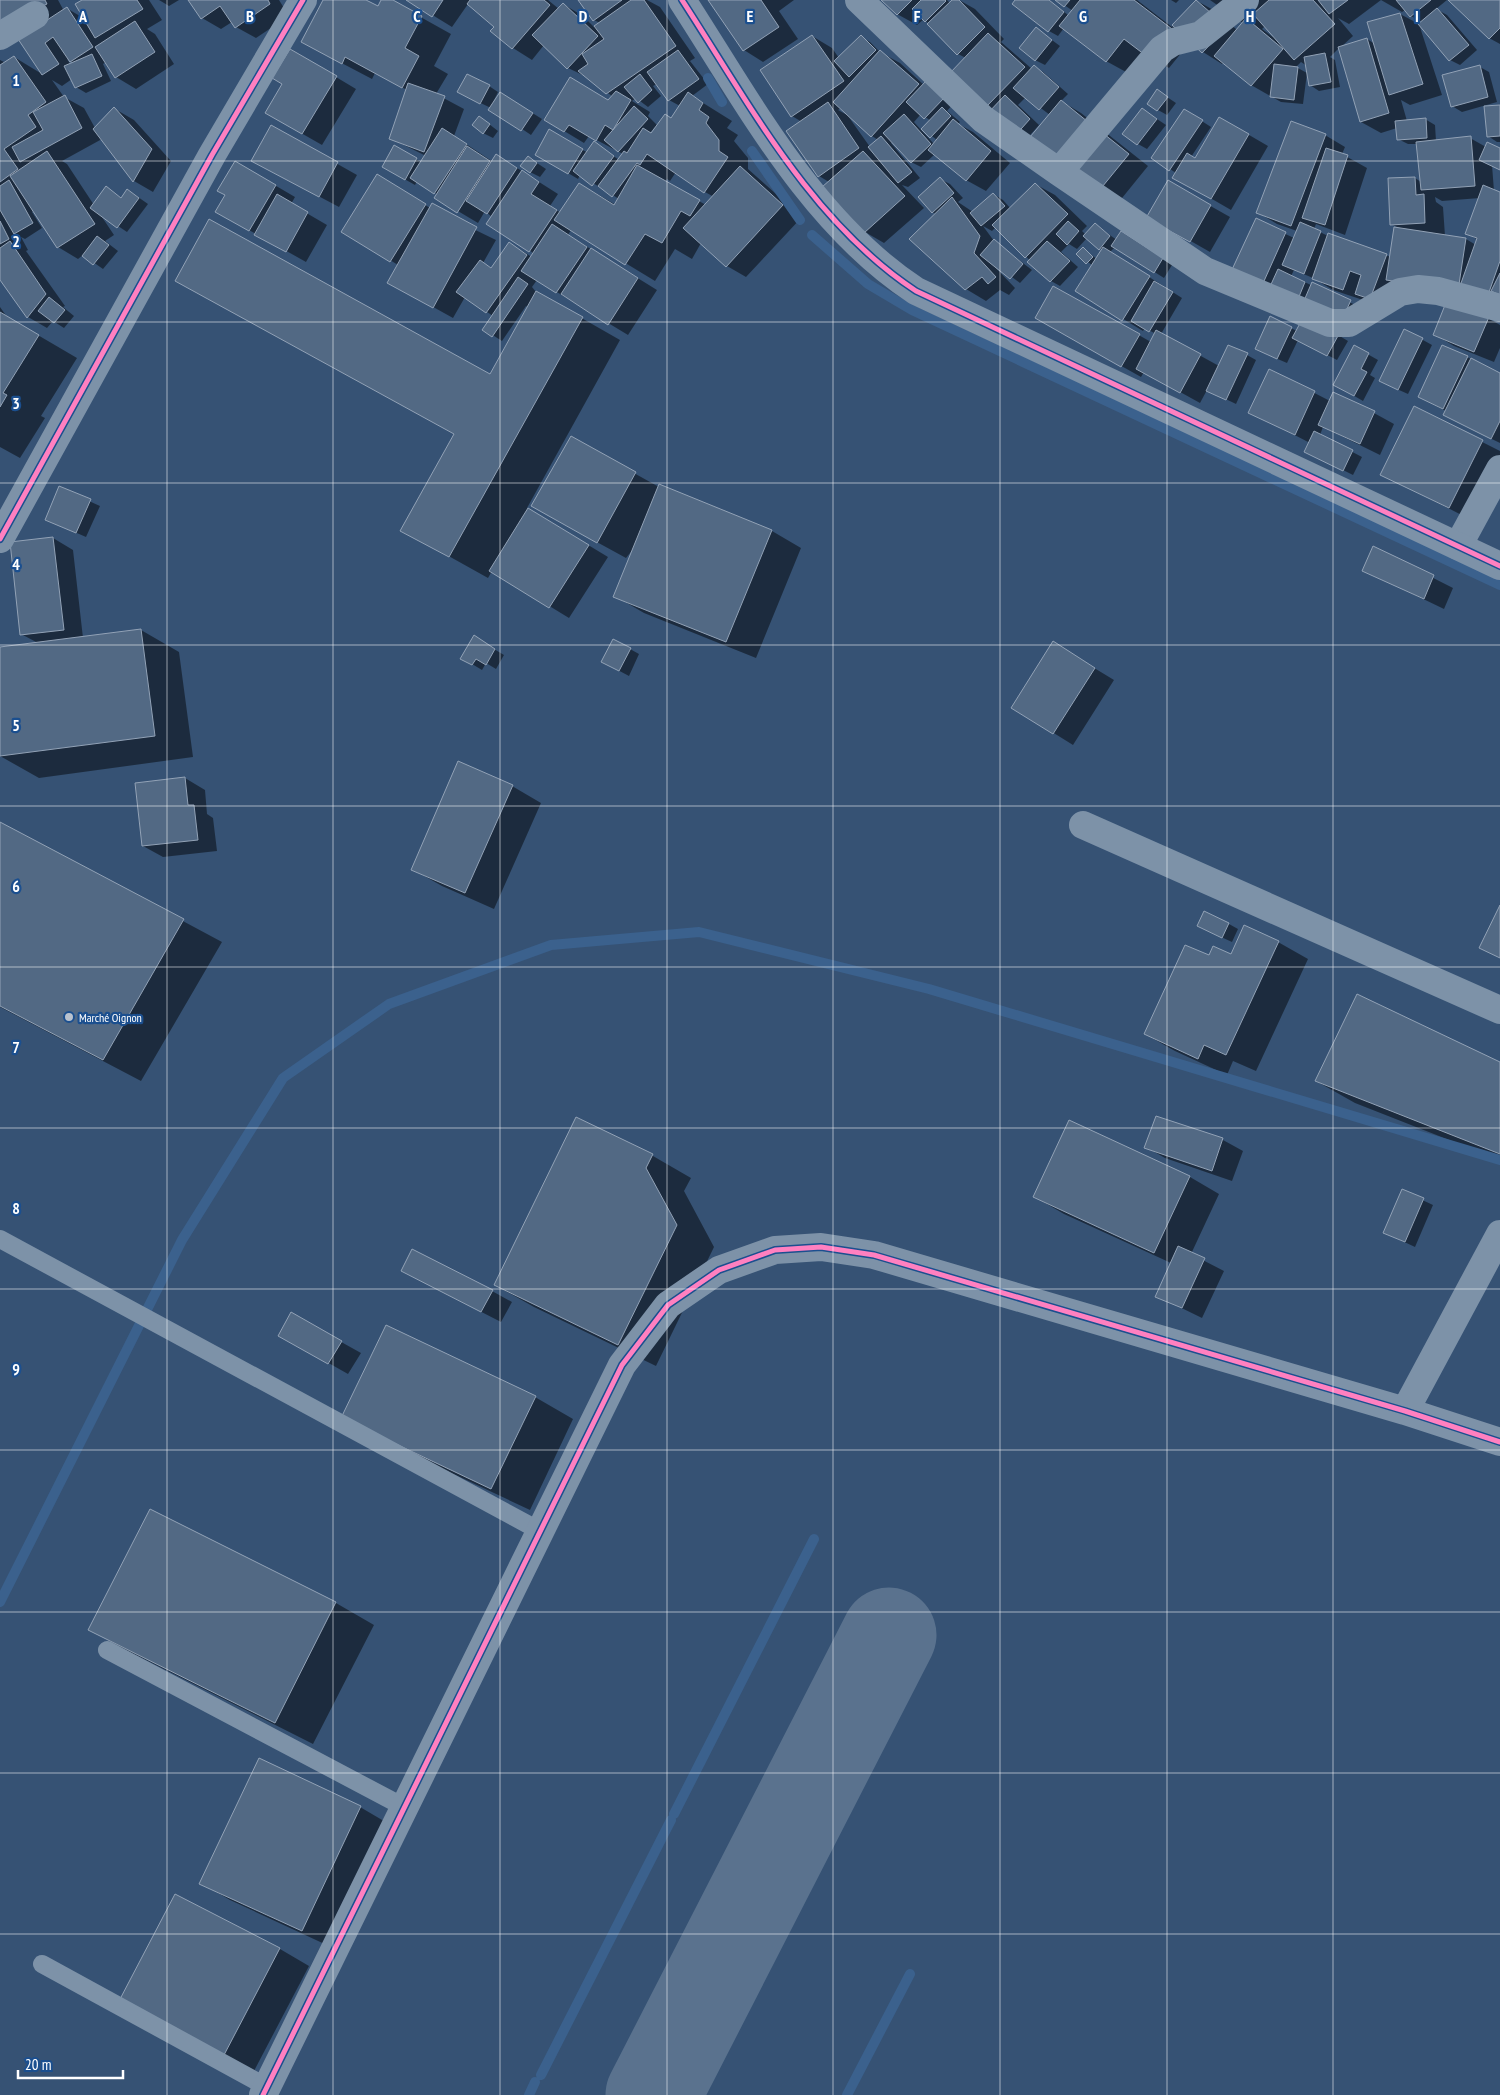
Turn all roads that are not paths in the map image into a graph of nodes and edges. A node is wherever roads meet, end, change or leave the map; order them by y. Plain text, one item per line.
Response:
1 (303, 0) edge
2 (682, 0) edge
3 (859, 0) edge
4 (1245, 0) edge
5 (35, 15) dead end
6 (0, 36) edge
7 (1059, 172) junction
8 (1500, 308) edge
9 (1500, 469) edge
10 (0, 540) edge
11 (1458, 546) junction
12 (1500, 566) edge
13 (1083, 825) dead end
14 (1500, 1010) edge
15 (1500, 1234) edge
16 (0, 1239) edge
17 (1405, 1411) junction
18 (1500, 1442) edge
19 (540, 1531) junction
20 (107, 1650) dead end
21 (404, 1807) junction
22 (42, 1964) dead end
23 (265, 2091) edge

1 - 10 street
2 - 11 street
3 - 7 street
4 - 7 street
5 - 6 street
7 - 8 street
9 - 11 street
11 - 12 street
13 - 14 street
15 - 17 street
16 - 19 lane
17 - 18 street
17 - 19 street
19 - 21 street
20 - 21 lane
21 - 23 street
22 - 23 lane

